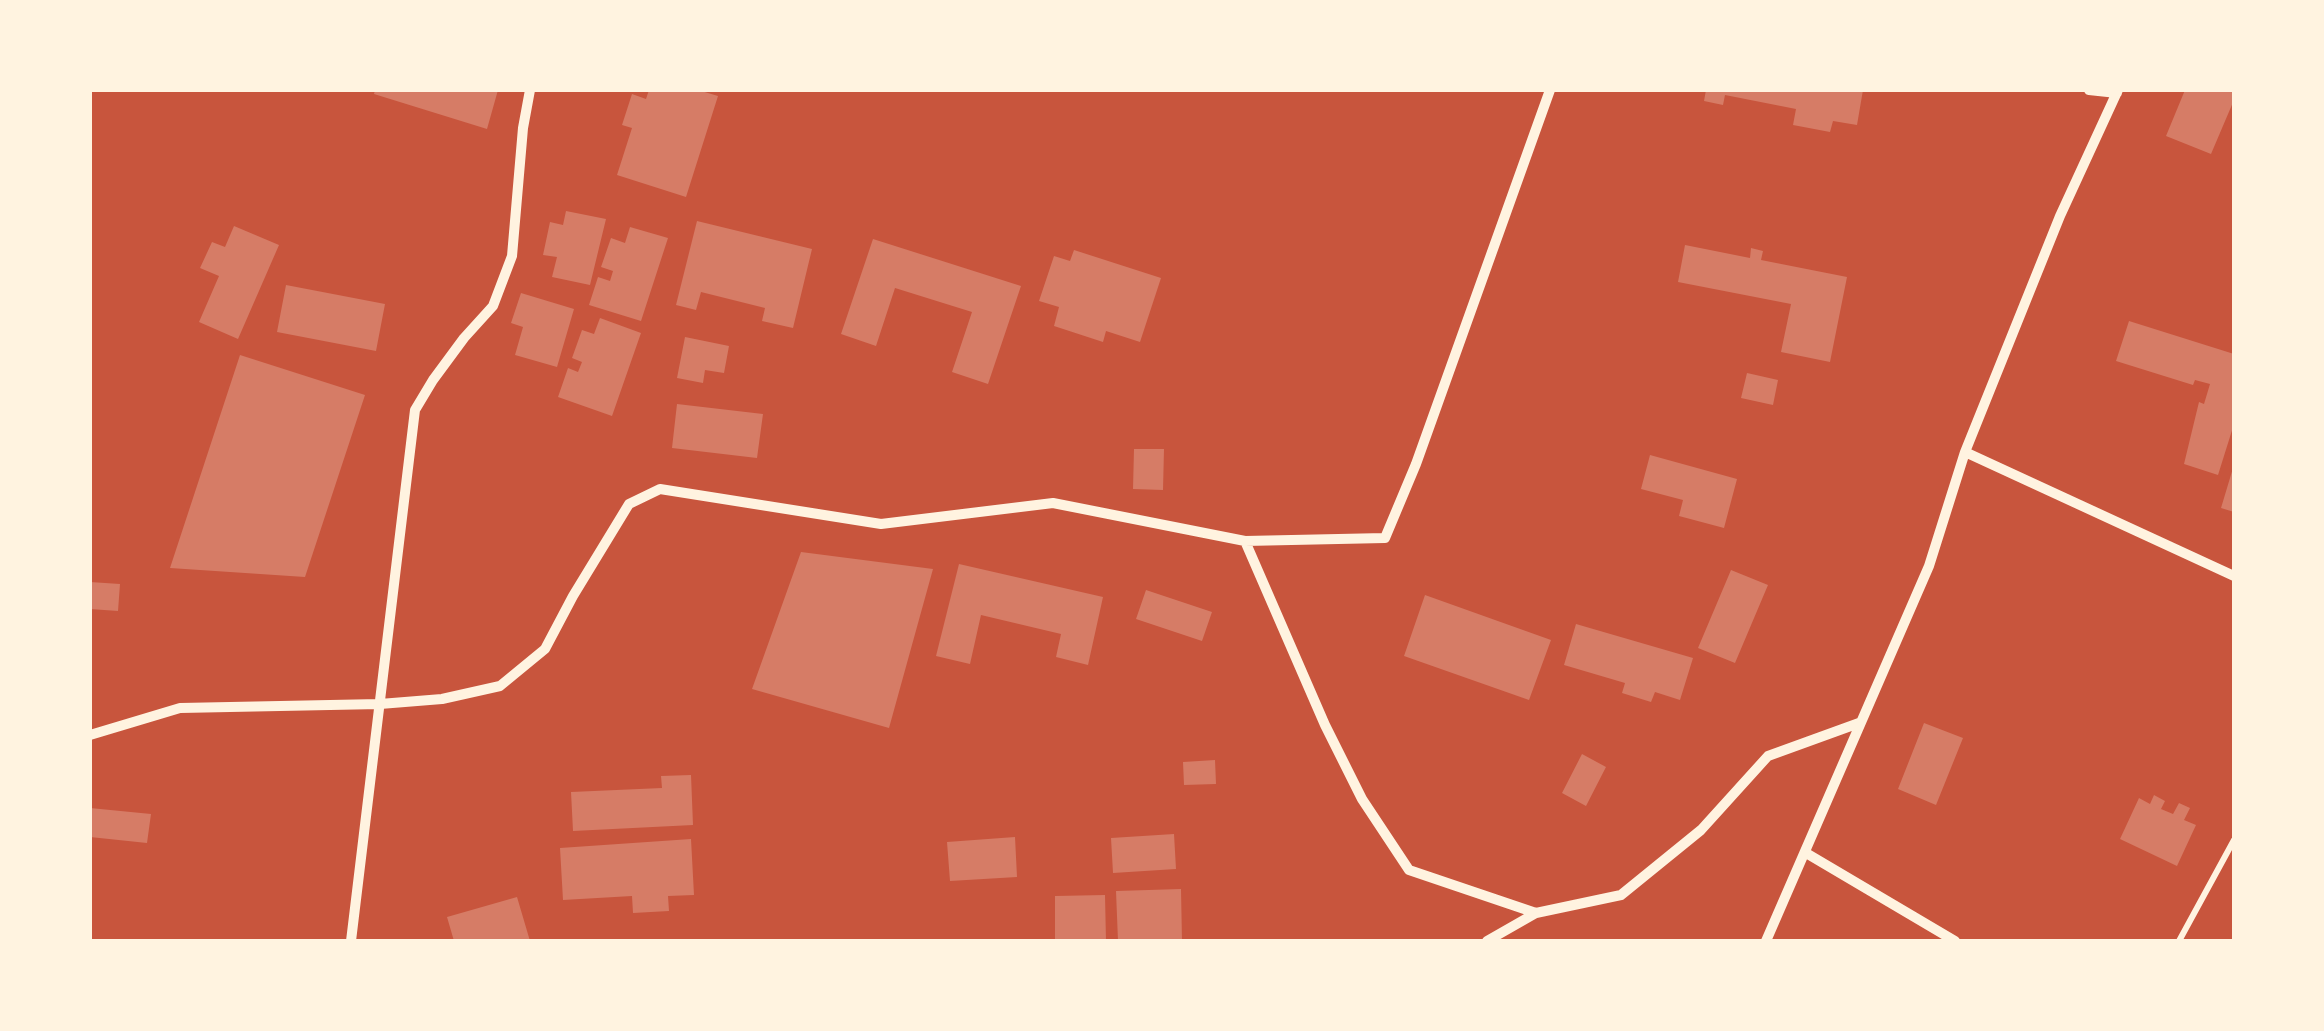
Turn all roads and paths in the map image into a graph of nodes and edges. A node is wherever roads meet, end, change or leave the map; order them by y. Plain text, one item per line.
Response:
1 (530, 90) edge
2 (1550, 90) edge
3 (2089, 90) edge
4 (2117, 92) edge
5 (1965, 452) junction
6 (1245, 541) junction
7 (2234, 576) edge
8 (380, 704) junction
9 (1859, 723) junction
10 (90, 735) edge
11 (2234, 840) edge
12 (1806, 853) junction
13 (1536, 913) junction
14 (351, 941) edge
15 (1487, 941) edge
16 (1766, 941) edge
17 (1956, 941) edge
18 (2179, 941) edge

1 - 8 street
2 - 6 street
3 - 4 street
4 - 5 street
5 - 7 street
5 - 9 street
6 - 8 street
6 - 13 street
8 - 10 street
8 - 14 street
9 - 12 street
9 - 13 street
11 - 18 path
12 - 16 street
12 - 17 street
13 - 15 street

